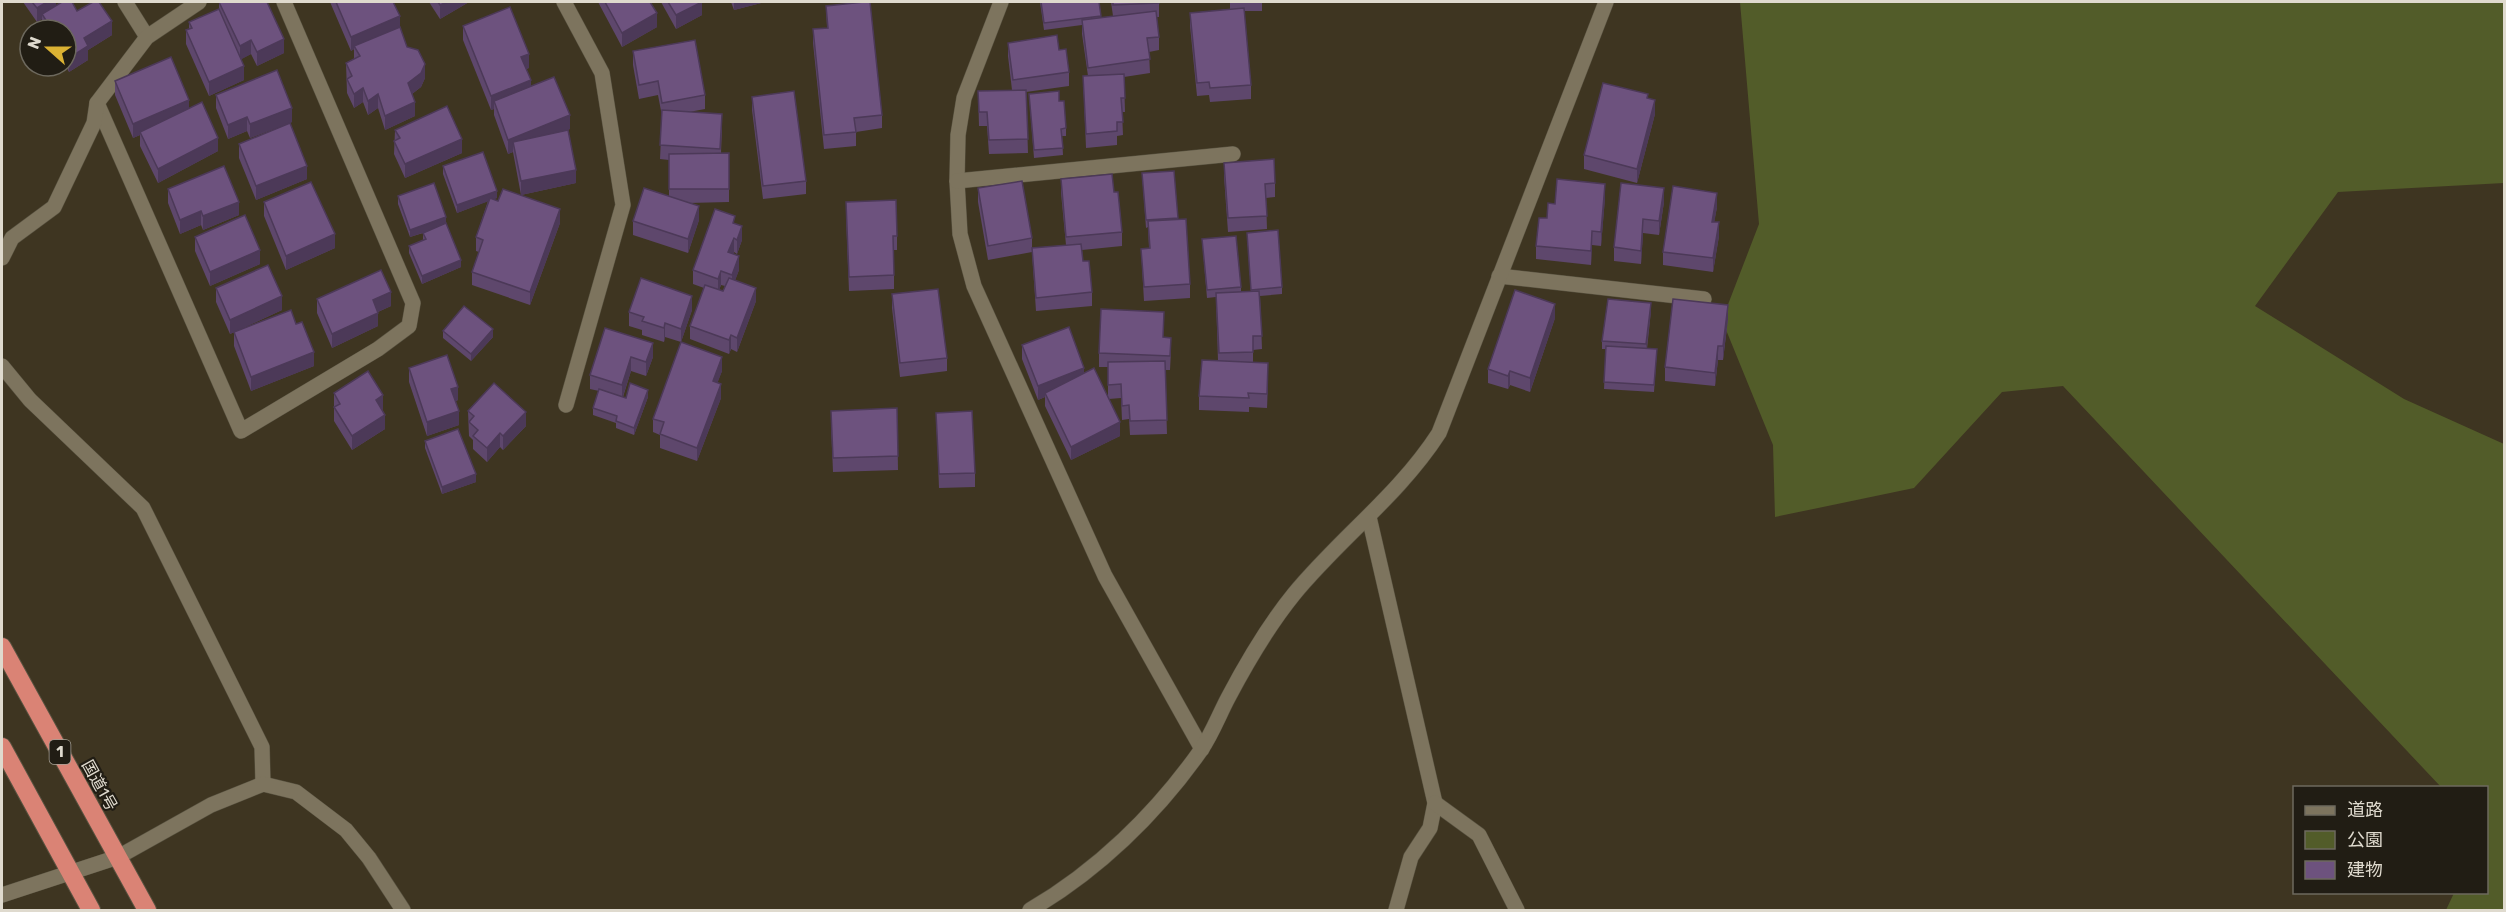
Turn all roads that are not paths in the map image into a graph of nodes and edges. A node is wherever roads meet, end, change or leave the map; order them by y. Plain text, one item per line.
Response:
1 (125, 2) edge
2 (199, 2) edge
3 (284, 2) edge
4 (564, 2) edge
5 (1001, 2) edge
6 (1606, 2) edge
7 (147, 37) junction
8 (97, 103) junction
9 (1233, 154) dead end
10 (957, 181) junction
11 (2, 258) edge
12 (1499, 276) junction
13 (1704, 299) dead end
14 (2, 366) edge
15 (566, 405) dead end
16 (1369, 517) junction
17 (2, 647) edge
18 (2, 747) edge
19 (1202, 748) junction
20 (263, 784) junction
21 (1435, 803) junction
22 (118, 857) junction
23 (70, 873) junction
24 (2, 896) edge
25 (91, 910) edge
26 (147, 910) edge
27 (403, 910) edge
28 (1030, 910) edge
29 (1396, 910) edge
30 (1517, 910) edge

1 - 7 street
2 - 7 street
3 - 8 street
4 - 15 street
5 - 10 street
6 - 12 street
7 - 8 street
8 - 11 street
9 - 10 street
10 - 19 street
12 - 13 street
12 - 16 street
14 - 20 street
16 - 19 street
16 - 21 street
17 - 22 highway, 国道1号 / 1
18 - 23 highway
19 - 28 street
20 - 22 street
20 - 27 street
21 - 29 street
21 - 30 street
22 - 23 street
22 - 26 highway, 国道1号 / 1
23 - 24 street
23 - 25 highway

